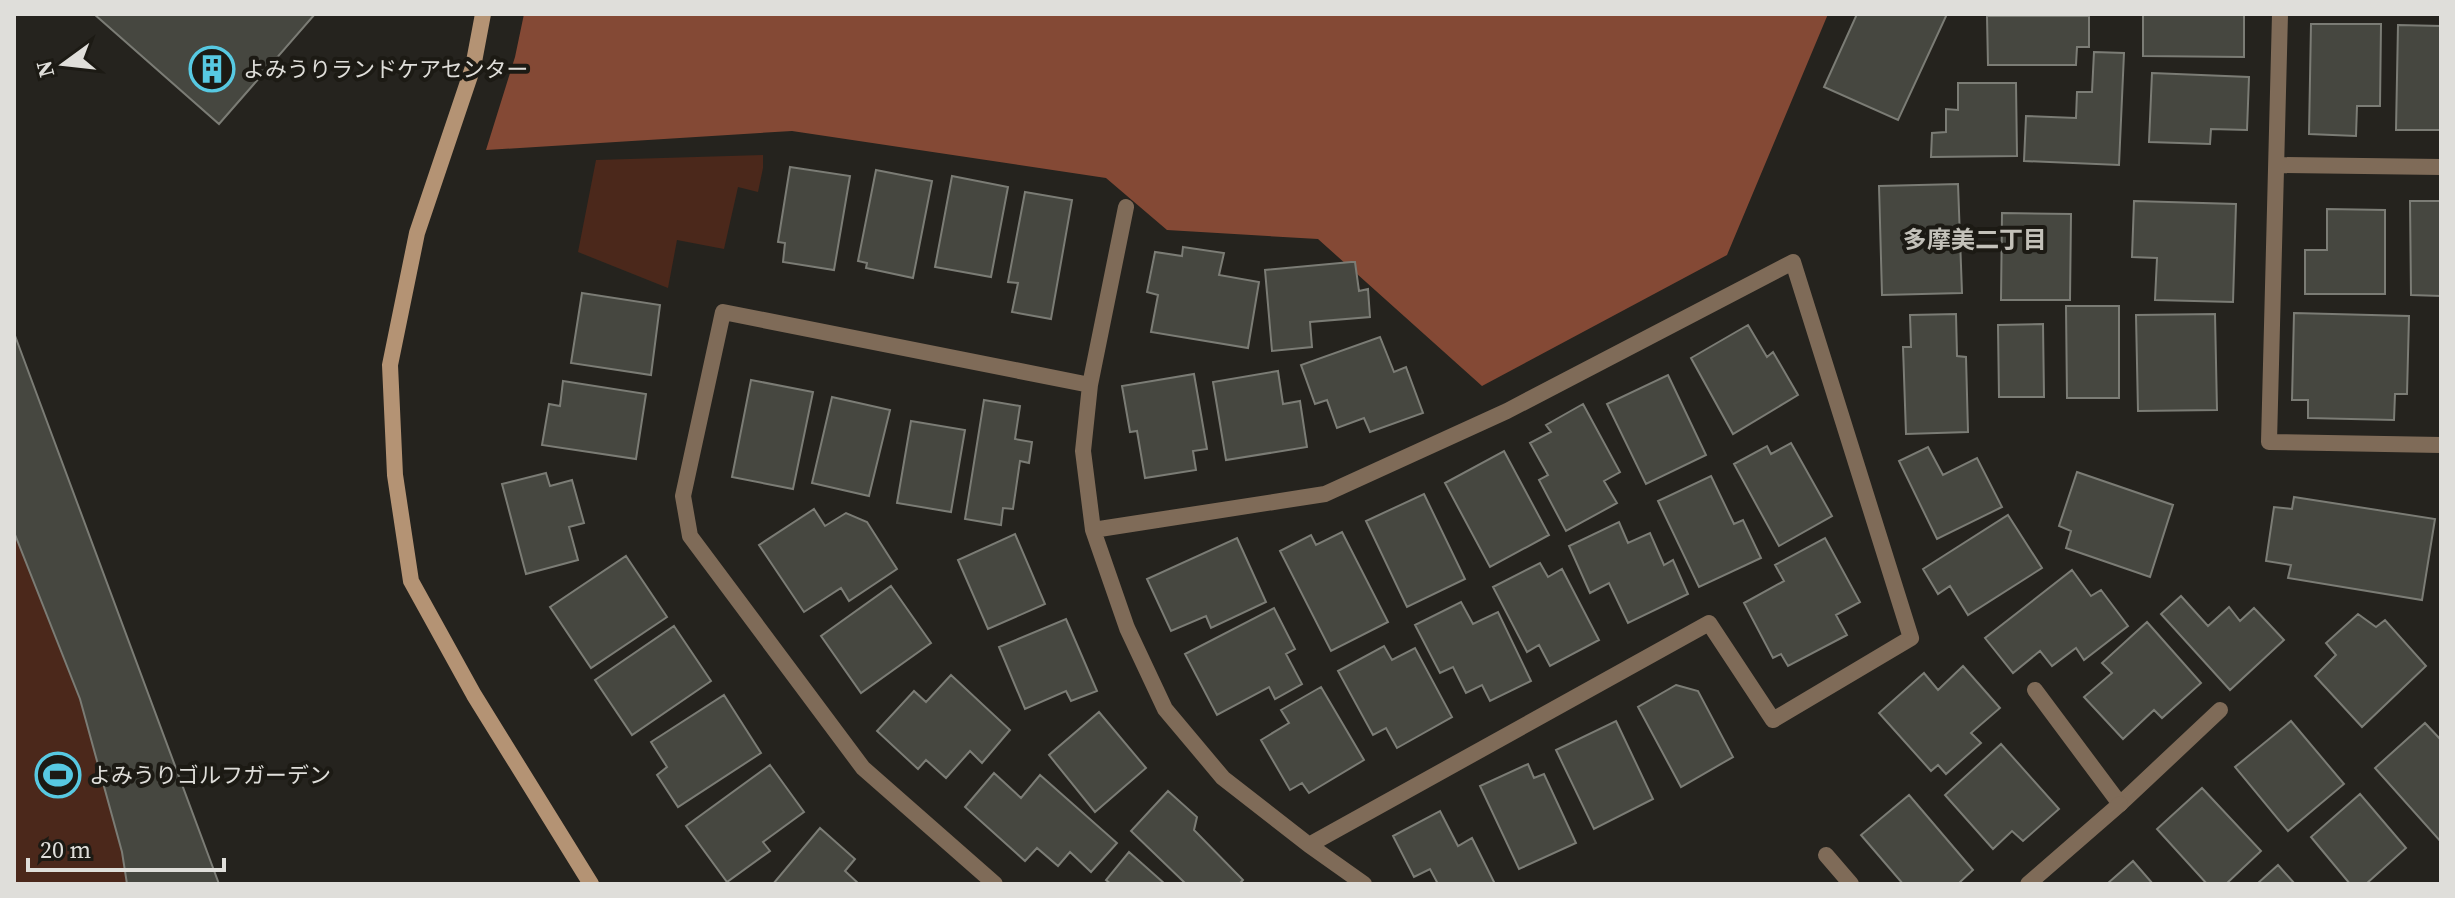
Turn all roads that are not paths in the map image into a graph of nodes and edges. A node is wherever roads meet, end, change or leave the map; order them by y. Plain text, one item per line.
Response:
1 (483, 14) edge
2 (2280, 14) edge
3 (2277, 165) junction
4 (2441, 167) edge
5 (1126, 207) dead end
6 (1090, 385) junction
7 (2441, 445) edge
8 (1093, 530) junction
9 (2035, 690) dead end
10 (2220, 710) dead end
11 (2120, 804) junction
12 (1309, 845) junction
13 (1826, 855) dead end
14 (591, 884) edge
15 (995, 884) edge
16 (1364, 884) edge
17 (1851, 884) edge
18 (2028, 884) edge

1 - 14 street
2 - 3 street
3 - 4 street
3 - 7 street
5 - 6 street
6 - 8 street
6 - 15 street
8 - 12 street
8 - 12 street
9 - 11 street
10 - 11 street
11 - 18 street
12 - 16 street
13 - 17 street

